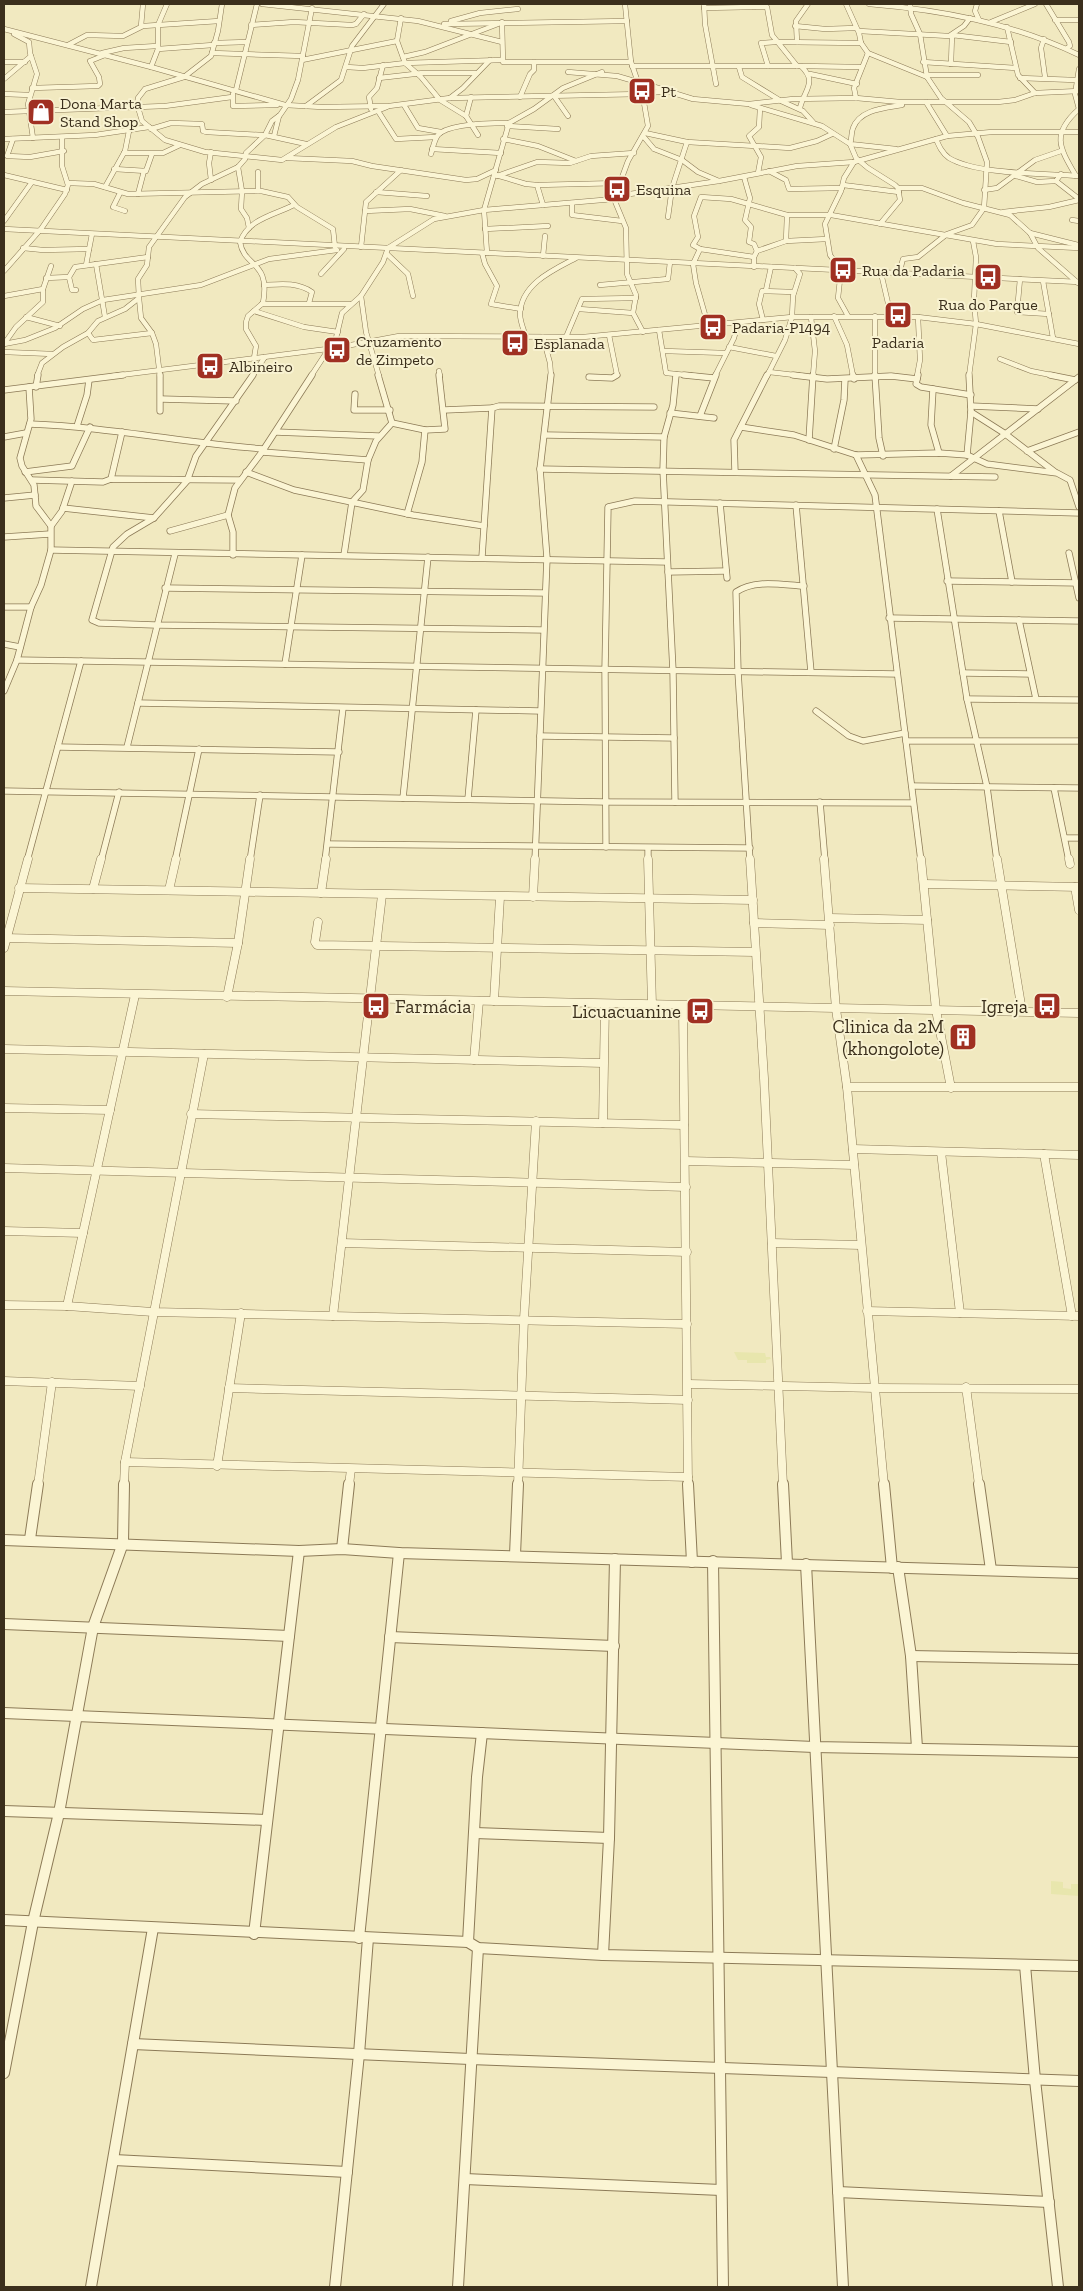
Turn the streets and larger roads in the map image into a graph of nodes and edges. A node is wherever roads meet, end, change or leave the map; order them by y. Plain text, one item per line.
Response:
1 (143, 4) edge
2 (167, 4) edge
3 (222, 4) edge
4 (257, 4) edge
5 (262, 4) edge
6 (384, 4) edge
7 (625, 4) edge
8 (808, 4) edge
9 (846, 4) edge
10 (869, 4) edge
11 (977, 4) edge
12 (1035, 4) edge
13 (1046, 4) edge
14 (754, 5) edge
15 (704, 6) edge
16 (911, 6) edge
17 (312, 8) junction
18 (518, 8) dead end
19 (364, 14) junction
20 (374, 15) junction
21 (400, 18) junction
22 (970, 18) junction
23 (978, 20) junction
24 (1054, 20) junction
25 (1079, 20) edge
26 (219, 21) junction
27 (627, 21) junction
28 (308, 22) junction
29 (501, 22) junction
30 (990, 22) junction
31 (436, 24) junction
32 (444, 24) junction
33 (251, 25) junction
34 (141, 26) junction
35 (158, 26) junction
36 (795, 26) junction
37 (1006, 27) junction
38 (4, 29) edge
39 (857, 29) junction
40 (15, 32) junction
41 (130, 33) junction
42 (472, 34) junction
43 (920, 34) junction
44 (952, 35) junction
45 (1044, 39) junction
46 (397, 41) junction
47 (247, 42) junction
48 (502, 42) junction
49 (777, 42) junction
50 (797, 42) junction
51 (861, 42) junction
52 (1011, 42) junction
53 (214, 44) junction
54 (68, 45) junction
55 (127, 48) junction
56 (157, 48) junction
57 (1067, 48) junction
58 (351, 49) junction
59 (212, 53) junction
60 (868, 53) junction
61 (103, 54) junction
62 (244, 55) junction
63 (1079, 55) edge
64 (31, 56) junction
65 (303, 58) junction
66 (404, 60) junction
67 (490, 60) junction
68 (502, 60) junction
69 (4, 62) edge
70 (25, 62) junction
71 (534, 62) junction
72 (604, 62) junction
73 (923, 62) junction
74 (632, 64) junction
75 (952, 64) junction
76 (383, 65) junction
77 (768, 66) junction
78 (799, 66) junction
79 (151, 67) junction
80 (346, 67) junction
81 (713, 67) junction
82 (739, 67) junction
83 (860, 67) junction
84 (1016, 68) junction
85 (1079, 69) edge
86 (568, 72) dead end
87 (600, 72) junction
88 (476, 73) junction
89 (418, 74) junction
90 (810, 74) junction
91 (978, 74) dead end
92 (927, 76) junction
93 (184, 77) junction
94 (1045, 77) junction
95 (379, 78) junction
96 (1020, 78) junction
97 (4, 79) edge
98 (1075, 80) junction
99 (637, 81) junction
100 (716, 84) dead end
101 (857, 84) junction
102 (32, 88) junction
103 (235, 90) junction
104 (667, 91) junction
105 (1077, 91) edge
106 (1035, 92) junction
107 (4, 94) edge
108 (642, 94) junction
109 (30, 95) junction
110 (553, 96) junction
111 (232, 97) junction
112 (471, 97) junction
113 (520, 97) junction
114 (450, 98) junction
115 (856, 98) junction
116 (801, 99) junction
117 (440, 100) junction
118 (780, 100) junction
119 (918, 102) junction
120 (926, 102) junction
121 (946, 102) junction
122 (749, 104) junction
123 (284, 105) junction
124 (404, 105) junction
125 (306, 106) junction
126 (370, 106) junction
127 (389, 106) junction
128 (138, 107) junction
129 (760, 108) junction
130 (800, 108) junction
131 (1079, 109) edge
132 (30, 110) junction
133 (378, 111) junction
134 (4, 112) edge
135 (372, 113) junction
136 (279, 116) junction
137 (466, 116) junction
138 (568, 116) dead end
139 (814, 122) junction
140 (508, 124) junction
141 (472, 126) junction
142 (527, 127) junction
143 (150, 128) junction
144 (558, 128) dead end
145 (129, 132) junction
146 (441, 132) junction
147 (1062, 132) junction
148 (1079, 132) edge
149 (976, 133) junction
150 (644, 134) junction
151 (832, 134) junction
152 (264, 135) junction
153 (478, 135) dead end
154 (274, 136) junction
155 (947, 136) junction
156 (62, 137) junction
157 (436, 137) junction
158 (33, 138) junction
159 (4, 139) edge
160 (13, 139) junction
161 (503, 139) junction
162 (936, 139) junction
163 (687, 142) junction
164 (523, 143) junction
165 (306, 144) junction
166 (850, 144) junction
167 (180, 145) junction
168 (757, 148) junction
169 (899, 149) junction
170 (64, 151) junction
171 (1061, 151) junction
172 (210, 152) junction
173 (124, 153) junction
174 (501, 153) junction
175 (634, 153) junction
176 (152, 154) junction
177 (246, 156) junction
178 (287, 158) junction
179 (682, 160) junction
180 (576, 161) junction
181 (856, 162) junction
182 (986, 165) junction
183 (238, 167) junction
184 (114, 169) junction
185 (401, 170) junction
186 (1020, 170) junction
187 (144, 171) junction
188 (769, 171) junction
189 (258, 172) dead end
190 (758, 173) junction
191 (496, 174) junction
192 (1061, 174) junction
193 (4, 175) edge
194 (1016, 176) junction
195 (1078, 176) edge
196 (744, 177) junction
197 (211, 180) junction
198 (1056, 181) junction
199 (32, 182) junction
200 (68, 183) junction
201 (620, 184) junction
202 (537, 185) junction
203 (719, 185) junction
204 (104, 187) junction
205 (842, 187) junction
206 (672, 188) junction
207 (67, 190) junction
208 (898, 190) junction
209 (984, 190) junction
210 (242, 191) junction
211 (258, 191) junction
212 (120, 192) junction
213 (376, 192) junction
214 (190, 193) junction
215 (138, 194) junction
216 (427, 196) dead end
217 (615, 197) junction
218 (722, 198) junction
219 (1079, 200) edge
220 (572, 203) junction
221 (294, 205) junction
222 (544, 205) junction
223 (752, 205) junction
224 (984, 208) junction
225 (484, 210) junction
226 (125, 211) dead end
227 (365, 211) junction
228 (1001, 212) junction
229 (787, 215) junction
230 (831, 215) junction
231 (445, 216) junction
232 (668, 217) dead end
233 (1072, 220) dead end
234 (4, 221) edge
235 (622, 221) junction
236 (1079, 221) edge
237 (880, 224) junction
238 (548, 226) dead end
239 (249, 228) junction
240 (4, 229) edge
241 (485, 229) junction
242 (37, 232) junction
243 (1030, 233) junction
244 (92, 234) junction
245 (947, 234) junction
246 (545, 236) dead end
247 (155, 237) junction
248 (827, 239) junction
249 (241, 240) junction
250 (973, 240) junction
251 (786, 241) junction
252 (1036, 246) junction
253 (335, 247) junction
254 (361, 247) junction
255 (1079, 247) edge
256 (23, 248) junction
257 (345, 248) junction
258 (88, 249) junction
259 (700, 249) junction
260 (387, 251) junction
261 (757, 251) junction
262 (484, 253) junction
263 (148, 256) junction
264 (543, 256) junction
265 (578, 257) junction
266 (754, 257) junction
267 (628, 260) junction
268 (670, 262) junction
269 (96, 264) junction
270 (693, 264) junction
271 (86, 265) junction
272 (255, 265) junction
273 (51, 266) dead end
274 (754, 266) junction
275 (771, 267) junction
276 (796, 268) junction
277 (841, 270) junction
278 (4, 271) edge
279 (881, 273) junction
280 (321, 274) dead end
281 (899, 274) junction
282 (69, 277) junction
283 (976, 277) junction
284 (46, 278) junction
285 (1020, 279) junction
286 (1043, 281) junction
287 (631, 283) junction
288 (1078, 283) edge
289 (264, 285) junction
290 (600, 285) dead end
291 (42, 289) junction
292 (76, 290) dead end
293 (766, 290) junction
294 (794, 292) junction
295 (4, 296) edge
296 (139, 296) junction
297 (361, 296) junction
298 (413, 296) dead end
299 (636, 298) junction
300 (103, 300) junction
301 (309, 302) junction
302 (262, 304) junction
303 (350, 304) junction
304 (521, 308) junction
305 (579, 309) junction
306 (254, 311) junction
307 (633, 313) junction
308 (1049, 314) junction
309 (834, 316) junction
310 (848, 316) junction
311 (875, 316) junction
312 (891, 316) junction
313 (26, 317) junction
314 (105, 317) junction
315 (792, 317) junction
316 (810, 317) junction
317 (918, 317) junction
318 (763, 320) junction
319 (738, 323) junction
320 (976, 324) junction
321 (708, 325) junction
322 (60, 326) junction
323 (659, 330) junction
324 (338, 332) junction
325 (643, 332) junction
326 (152, 333) junction
327 (88, 334) junction
328 (609, 335) junction
329 (526, 337) junction
330 (543, 337) junction
331 (566, 337) junction
332 (1053, 338) junction
333 (369, 342) junction
334 (4, 344) edge
335 (1079, 344) edge
336 (329, 348) junction
337 (728, 350) junction
338 (664, 351) junction
339 (4, 352) edge
340 (53, 354) junction
341 (776, 356) junction
342 (265, 357) junction
343 (254, 358) junction
344 (1000, 359) dead end
345 (160, 371) junction
346 (439, 371) dead end
347 (768, 372) junction
348 (676, 375) junction
349 (589, 376) dead end
350 (875, 377) junction
351 (714, 378) junction
352 (813, 378) junction
353 (845, 379) junction
354 (854, 379) junction
355 (917, 379) junction
356 (1077, 379) edge
357 (89, 380) junction
358 (32, 387) junction
359 (933, 389) junction
360 (4, 390) edge
361 (355, 394) dead end
362 (971, 396) junction
363 (161, 399) junction
364 (236, 401) junction
365 (548, 406) junction
366 (654, 407) dead end
367 (492, 408) junction
368 (971, 409) junction
369 (1038, 409) junction
370 (160, 410) dead end
371 (390, 410) junction
372 (444, 410) junction
373 (670, 413) junction
374 (700, 416) junction
375 (714, 418) dead end
376 (392, 422) junction
377 (30, 424) junction
378 (77, 426) junction
379 (90, 426) junction
380 (741, 427) junction
381 (425, 430) junction
382 (122, 432) junction
383 (276, 432) junction
384 (1079, 432) edge
385 (26, 433) junction
386 (546, 435) junction
387 (1006, 435) junction
388 (378, 436) junction
389 (4, 437) edge
390 (664, 437) junction
391 (809, 440) junction
392 (205, 444) junction
393 (834, 449) junction
394 (263, 450) junction
395 (1027, 451) junction
396 (939, 453) junction
397 (856, 455) junction
398 (883, 456) junction
399 (970, 457) junction
400 (368, 460) junction
401 (540, 469) junction
402 (663, 470) junction
403 (26, 472) junction
404 (246, 472) junction
405 (735, 472) junction
406 (864, 474) junction
407 (1057, 474) junction
408 (951, 476) junction
409 (995, 477) dead end
410 (112, 479) junction
411 (32, 480) junction
412 (240, 480) junction
413 (72, 481) junction
414 (187, 481) junction
415 (35, 495) junction
416 (4, 498) edge
417 (352, 502) junction
418 (665, 502) junction
419 (720, 503) junction
420 (796, 505) junction
421 (876, 506) junction
422 (1079, 507) edge
423 (63, 508) junction
424 (937, 509) junction
425 (999, 511) junction
426 (1079, 513) edge
427 (407, 514) junction
428 (228, 515) junction
429 (154, 518) junction
430 (51, 526) junction
431 (484, 526) junction
432 (170, 531) dead end
433 (50, 534) junction
434 (4, 538) edge
435 (51, 550) junction
436 (112, 553) junction
437 (1069, 553) dead end
438 (175, 554) junction
439 (234, 555) junction
440 (302, 555) junction
441 (344, 555) junction
442 (428, 557) junction
443 (482, 557) junction
444 (547, 558) junction
445 (606, 560) junction
446 (667, 562) junction
447 (668, 572) junction
448 (947, 581) junction
449 (1012, 582) junction
450 (1078, 583) edge
451 (804, 586) junction
452 (165, 588) junction
453 (298, 590) junction
454 (424, 592) junction
455 (544, 593) junction
456 (1079, 598) edge
457 (4, 606) edge
458 (31, 607) junction
459 (889, 618) junction
460 (954, 619) junction
461 (1019, 620) junction
462 (1079, 620) edge
463 (155, 625) junction
464 (292, 626) junction
465 (420, 627) junction
466 (543, 630) junction
467 (4, 644) edge
468 (20, 647) junction
469 (17, 660) junction
470 (81, 661) junction
471 (148, 662) junction
472 (285, 664) junction
473 (416, 666) junction
474 (541, 668) junction
475 (605, 670) junction
476 (673, 672) junction
477 (738, 672) junction
478 (811, 672) junction
479 (963, 673) junction
480 (896, 674) junction
481 (1030, 674) junction
482 (4, 691) edge
483 (1036, 698) junction
484 (967, 699) junction
485 (1079, 700) edge
486 (138, 704) junction
487 (342, 708) junction
488 (412, 709) junction
489 (476, 710) junction
490 (540, 711) junction
491 (816, 711) dead end
492 (904, 733) junction
493 (540, 736) junction
494 (606, 737) junction
495 (674, 738) junction
496 (978, 740) junction
497 (906, 741) junction
498 (1079, 741) edge
499 (58, 747) junction
500 (127, 748) junction
501 (199, 748) junction
502 (338, 752) junction
503 (912, 786) junction
504 (987, 787) junction
505 (1054, 788) junction
506 (1079, 788) edge
507 (4, 792) edge
508 (46, 792) junction
509 (119, 792) junction
510 (189, 794) junction
511 (260, 795) junction
512 (334, 797) junction
513 (403, 798) junction
514 (468, 799) junction
515 (537, 801) junction
516 (606, 802) junction
517 (675, 802) junction
518 (820, 802) junction
519 (748, 803) junction
520 (913, 803) junction
521 (1065, 838) junction
522 (1079, 838) edge
523 (328, 844) junction
524 (534, 847) junction
525 (606, 847) junction
526 (648, 848) junction
527 (750, 848) junction
528 (1070, 864) dead end
529 (924, 884) junction
530 (1000, 885) junction
531 (1077, 887) edge
532 (19, 888) junction
533 (92, 889) junction
534 (169, 890) junction
535 (246, 892) junction
536 (321, 893) junction
537 (382, 895) junction
538 (500, 897) junction
539 (533, 897) junction
540 (650, 898) junction
541 (753, 900) junction
542 (1079, 910) edge
543 (927, 920) junction
544 (830, 921) junction
545 (318, 922) dead end
546 (754, 922) junction
547 (5, 938) edge
548 (238, 943) junction
549 (375, 946) junction
550 (4, 948) edge
551 (497, 948) junction
552 (650, 951) junction
553 (756, 952) junction
554 (4, 991) edge
555 (135, 995) junction
556 (227, 997) junction
557 (368, 999) junction
558 (479, 1001) junction
559 (494, 1001) junction
560 (605, 1004) junction
561 (652, 1006) junction
562 (683, 1006) junction
563 (759, 1006) junction
564 (836, 1009) junction
565 (936, 1010) junction
566 (1022, 1011) junction
567 (1079, 1013) edge
568 (4, 1049) edge
569 (123, 1053) junction
570 (204, 1054) junction
571 (362, 1058) junction
572 (474, 1060) junction
573 (602, 1063) junction
574 (847, 1087) junction
575 (1079, 1087) edge
576 (951, 1088) junction
577 (4, 1108) edge
578 (110, 1110) junction
579 (191, 1114) junction
580 (355, 1118) junction
581 (536, 1121) junction
582 (603, 1123) junction
583 (684, 1125) junction
584 (853, 1148) junction
585 (941, 1152) junction
586 (1044, 1154) junction
587 (1079, 1155) edge
588 (685, 1161) junction
589 (768, 1163) junction
590 (854, 1165) junction
591 (4, 1168) edge
592 (98, 1170) junction
593 (180, 1172) junction
594 (350, 1178) junction
595 (532, 1183) junction
596 (686, 1187) junction
597 (4, 1231) edge
598 (83, 1233) junction
599 (342, 1243) junction
600 (772, 1243) junction
601 (861, 1245) junction
602 (529, 1248) junction
603 (687, 1252) junction
604 (4, 1305) edge
605 (67, 1306) junction
606 (867, 1311) junction
607 (153, 1312) junction
608 (960, 1312) junction
609 (241, 1313) junction
610 (333, 1316) junction
611 (1076, 1316) edge
612 (524, 1320) junction
613 (542, 1323) dead end
614 (687, 1324) junction
615 (4, 1381) edge
616 (52, 1382) junction
617 (688, 1384) junction
618 (140, 1386) junction
619 (779, 1387) junction
620 (966, 1387) junction
621 (229, 1388) junction
622 (875, 1388) junction
623 (1079, 1389) edge
624 (521, 1395) junction
625 (688, 1400) junction
626 (126, 1462) junction
627 (217, 1466) junction
628 (351, 1469) junction
629 (518, 1474) junction
630 (688, 1477) junction
631 (4, 1540) edge
632 (30, 1540) junction
633 (123, 1543) junction
634 (342, 1549) junction
635 (299, 1550) junction
636 (399, 1553) junction
637 (515, 1555) junction
638 (615, 1559) junction
639 (692, 1562) junction
640 (712, 1562) junction
641 (787, 1563) junction
642 (806, 1564) junction
643 (895, 1568) junction
644 (991, 1570) junction
645 (1079, 1573) edge
646 (4, 1624) edge
647 (94, 1628) junction
648 (289, 1636) junction
649 (390, 1637) junction
650 (614, 1646) junction
651 (911, 1656) junction
652 (1079, 1659) edge
653 (4, 1714) edge
654 (77, 1716) junction
655 (279, 1726) junction
656 (379, 1730) junction
657 (482, 1733) junction
658 (612, 1738) junction
659 (714, 1743) junction
660 (814, 1748) junction
661 (917, 1748) junction
662 (1079, 1752) edge
663 (4, 1810) edge
664 (58, 1813) junction
665 (267, 1820) junction
666 (476, 1833) junction
667 (609, 1838) junction
668 (4, 1920) edge
669 (33, 1922) junction
670 (153, 1928) junction
671 (254, 1934) junction
672 (364, 1938) junction
673 (468, 1942) junction
674 (478, 1948) junction
675 (603, 1955) junction
676 (718, 1959) junction
677 (825, 1960) junction
678 (1025, 1965) junction
679 (1079, 1966) edge
680 (133, 2044) junction
681 (359, 2054) junction
682 (470, 2059) junction
683 (721, 2068) junction
684 (4, 2073) edge
685 (831, 2073) junction
686 (1035, 2080) junction
687 (1079, 2081) edge
688 (114, 2160) junction
689 (347, 2172) junction
690 (465, 2179) junction
691 (721, 2190) junction
692 (838, 2192) junction
693 (1050, 2202) junction
694 (91, 2287) edge
695 (335, 2287) edge
696 (458, 2287) edge
697 (724, 2287) edge
698 (843, 2287) edge
699 (1058, 2287) edge

1 - 34 street
2 - 35 street
3 - 26 street
4 - 33 street
5 - 17 street
6 - 20 street
7 - 27 street
8 - 36 street
9 - 39 street
10 - 16 street
11 - 23 street
12 - 30 street
13 - 24 street
14 - 15 street
14 - 49 street
15 - 81 street
16 - 22 street
16 - 43 street
17 - 19 street
17 - 28 street
18 - 32 street
19 - 20 street
19 - 28 street
20 - 21 street
20 - 58 street
21 - 31 street
21 - 46 street
22 - 23 street
22 - 44 street
23 - 30 street
24 - 25 street
24 - 57 street
26 - 35 street
26 - 53 street
27 - 29 street
27 - 74 street
28 - 33 street
28 - 65 street
29 - 32 street
29 - 42 street
29 - 48 street
30 - 37 street
31 - 32 street
31 - 42 street
33 - 47 street
34 - 35 street
34 - 41 street
35 - 56 street
36 - 39 street
36 - 50 street
37 - 45 street
37 - 52 street
38 - 40 street
39 - 43 street
39 - 51 street
40 - 54 street
40 - 64 street
41 - 54 street
41 - 55 street
42 - 48 street
42 - 66 street
43 - 44 street
43 - 73 street
44 - 52 street
44 - 75 street
45 - 57 street
45 - 94 street
46 - 58 street
46 - 66 street
47 - 53 street
47 - 62 street
48 - 68 street
49 - 50 street
49 - 77 street
49 - 78 street
50 - 51 street
51 - 60 street
52 - 84 street
53 - 56 street
53 - 59 street
54 - 61 street
55 - 56 street
55 - 61 street
56 - 79 street
57 - 63 street
58 - 65 street
58 - 80 street
59 - 62 street
59 - 93 street
60 - 83 street
60 - 92 street
61 - 79 street
61 - 102 street
62 - 65 street
62 - 103 street
64 - 70 street
64 - 102 street
65 - 123 street
66 - 67 street
66 - 76 street
66 - 89 street
67 - 68 street
67 - 88 street
68 - 71 street
69 - 70 street
70 - 97 street
71 - 72 street
71 - 113 street
72 - 74 street
72 - 87 street
73 - 75 street
73 - 92 street
74 - 81 street
74 - 99 street
75 - 84 street
76 - 80 street
76 - 95 street
77 - 78 street
77 - 82 street
78 - 83 street
78 - 90 street
79 - 93 street
80 - 125 street
81 - 82 street
81 - 100 street
82 - 118 street
83 - 101 street
84 - 96 street
85 - 98 street
86 - 87 street
87 - 99 street
87 - 110 street
88 - 89 street
88 - 114 street
89 - 95 street
89 - 117 street
90 - 101 street
90 - 116 street
91 - 92 street
92 - 121 street
93 - 103 street
93 - 128 street
94 - 96 street
94 - 98 street
95 - 126 street
96 - 106 street
98 - 105 street
99 - 104 street
99 - 108 street
101 - 115 street
102 - 109 street
103 - 111 street
103 - 123 street
104 - 108 street
104 - 122 street
105 - 106 street
105 - 131 street
106 - 121 street
107 - 109 street
108 - 110 street
108 - 150 street
109 - 132 street
110 - 113 street
110 - 138 street
110 - 140 street
111 - 123 street
111 - 128 street
112 - 113 street
112 - 114 street
112 - 137 street
114 - 117 street
115 - 116 street
115 - 119 street
116 - 118 street
116 - 130 street
117 - 124 street
117 - 137 street
118 - 122 street
118 - 130 street
119 - 120 street
119 - 166 street
120 - 121 street
120 - 155 street
121 - 149 street
122 - 129 street
123 - 125 street
123 - 136 street
124 - 127 street
124 - 146 street
125 - 126 street
126 - 127 street
126 - 135 street
127 - 133 street
128 - 132 street
128 - 143 street
129 - 139 street
129 - 168 street
130 - 139 street
131 - 147 street
132 - 134 street
132 - 158 street
133 - 135 street
133 - 157 street
135 - 165 street
136 - 152 street
136 - 154 street
137 - 141 street
139 - 151 street
140 - 141 street
140 - 142 street
140 - 161 street
141 - 146 street
141 - 153 street
142 - 144 street
142 - 164 street
143 - 145 street
143 - 152 street
143 - 167 street
145 - 156 street
145 - 173 street
146 - 157 street
147 - 148 street
147 - 149 street
147 - 171 street
149 - 155 street
149 - 182 street
150 - 163 street
150 - 175 street
150 - 179 street
151 - 166 street
151 - 168 street
152 - 154 street
152 - 177 street
154 - 165 street
155 - 162 street
156 - 158 street
156 - 170 street
157 - 174 street
158 - 160 street
159 - 160 street
160 - 170 street
161 - 164 street
161 - 174 street
162 - 169 street
162 - 182 street
163 - 168 street
163 - 179 street
164 - 180 street
165 - 178 street
166 - 169 street
166 - 181 street
167 - 172 street
167 - 176 street
168 - 190 street
169 - 181 street
170 - 200 street
171 - 186 street
171 - 195 street
172 - 177 street
172 - 197 street
173 - 176 street
173 - 184 street
174 - 191 street
175 - 180 street
175 - 201 street
176 - 187 street
177 - 178 street
177 - 183 street
178 - 185 street
179 - 203 street
179 - 206 street
180 - 191 street
181 - 188 street
181 - 205 street
181 - 208 street
182 - 186 street
182 - 209 street
183 - 197 street
183 - 210 street
184 - 187 street
184 - 204 street
185 - 191 street
185 - 213 street
186 - 192 street
186 - 194 street
187 - 215 street
188 - 190 street
188 - 205 street
189 - 211 street
190 - 196 street
191 - 202 street
191 - 225 street
192 - 195 street
192 - 198 street
193 - 199 street
194 - 198 street
194 - 209 street
196 - 203 street
196 - 223 street
197 - 214 street
198 - 219 street
199 - 207 street
199 - 234 street
200 - 204 street
200 - 207 street
201 - 202 street
201 - 217 street
202 - 222 street
203 - 206 street
203 - 218 street
204 - 212 street
205 - 208 street
205 - 230 street
206 - 217 street
206 - 232 street
207 - 242 street
208 - 224 street
208 - 237 street
209 - 224 street
210 - 211 street
210 - 214 street
210 - 239 street
211 - 221 street
212 - 215 street
212 - 226 street
213 - 216 street
213 - 227 street
214 - 215 street
214 - 247 street
217 - 220 street
217 - 235 street
218 - 223 street
218 - 259 street
219 - 228 street
220 - 222 street
220 - 235 street
221 - 239 street
221 - 253 street
222 - 225 street
223 - 229 street
223 - 261 street
224 - 228 street
224 - 245 street
225 - 231 street
225 - 241 street
227 - 231 street
227 - 254 street
228 - 243 street
229 - 230 street
229 - 251 street
230 - 237 street
230 - 248 street
231 - 260 street
233 - 236 street
235 - 267 street
237 - 245 street
238 - 241 street
239 - 249 street
240 - 242 street
241 - 262 street
242 - 244 street
242 - 256 street
243 - 252 street
243 - 255 street
244 - 247 street
244 - 258 street
245 - 250 street
245 - 281 street
246 - 264 street
247 - 249 street
247 - 263 street
248 - 251 street
248 - 277 street
249 - 253 street
249 - 272 street
250 - 252 street
250 - 283 street
251 - 261 street
252 - 255 street
252 - 288 street
253 - 257 street
254 - 257 street
254 - 260 street
256 - 258 street
256 - 278 street
257 - 272 street
257 - 280 street
258 - 271 street
259 - 266 street
259 - 270 street
260 - 262 street
260 - 297 street
260 - 298 street
261 - 266 street
262 - 264 street
262 - 304 street
263 - 269 street
263 - 296 street
264 - 265 street
265 - 267 street
265 - 304 street
266 - 274 street
267 - 268 street
267 - 287 street
268 - 270 street
268 - 287 street
269 - 271 street
269 - 300 street
270 - 274 street
270 - 321 street
271 - 282 street
272 - 289 street
272 - 296 street
273 - 284 street
274 - 275 street
275 - 276 street
275 - 293 street
276 - 277 street
276 - 294 street
277 - 279 street
277 - 310 street
279 - 281 street
279 - 312 street
281 - 283 street
282 - 284 street
282 - 292 street
283 - 285 street
283 - 320 street
284 - 291 street
285 - 286 street
285 - 308 street
286 - 288 street
286 - 308 street
287 - 290 street
287 - 299 street
289 - 301 street
289 - 302 street
291 - 295 street
291 - 313 street
293 - 294 street
293 - 318 street
294 - 315 street
296 - 300 street
296 - 314 street
296 - 326 street
297 - 303 street
297 - 333 street
299 - 305 street
299 - 307 street
300 - 314 street
300 - 322 street
301 - 302 street
301 - 303 street
302 - 306 street
303 - 324 street
304 - 329 street
305 - 307 street
305 - 331 street
306 - 324 street
306 - 343 street
307 - 325 street
308 - 332 street
309 - 310 street
309 - 316 street
309 - 354 street
310 - 311 street
311 - 312 street
311 - 350 street
312 - 317 street
313 - 322 street
313 - 334 street
314 - 327 street
315 - 316 street
315 - 318 street
315 - 341 street
316 - 352 street
317 - 320 street
317 - 355 street
318 - 319 street
319 - 321 street
319 - 337 street
320 - 332 street
320 - 362 street
321 - 323 street
322 - 334 street
323 - 325 street
323 - 338 street
324 - 336 street
325 - 328 street
326 - 327 street
326 - 345 street
327 - 340 street
328 - 331 street
328 - 349 street
329 - 330 street
329 - 333 street
330 - 331 street
330 - 365 street
332 - 335 street
333 - 336 street
333 - 371 street
336 - 342 street
336 - 383 street
337 - 338 street
337 - 341 street
337 - 351 street
338 - 348 street
339 - 340 street
340 - 358 street
341 - 347 street
342 - 343 street
342 - 364 street
343 - 345 street
344 - 356 street
345 - 357 street
345 - 363 street
346 - 372 street
347 - 352 street
347 - 380 street
348 - 351 street
348 - 373 street
350 - 354 street
350 - 355 street
350 - 398 street
351 - 374 street
352 - 353 street
352 - 391 street
353 - 354 street
353 - 393 street
355 - 359 street
356 - 369 street
357 - 358 street
357 - 378 street
358 - 360 street
358 - 377 street
359 - 362 street
359 - 396 street
361 - 371 street
362 - 368 street
363 - 364 street
363 - 370 street
364 - 392 street
365 - 366 street
365 - 367 street
365 - 386 street
367 - 372 street
367 - 431 street
368 - 369 street
368 - 387 street
368 - 399 street
369 - 387 street
371 - 376 street
372 - 381 street
373 - 374 street
373 - 390 street
374 - 375 street
376 - 381 street
376 - 388 street
377 - 378 street
377 - 385 street
378 - 379 street
379 - 382 street
379 - 403 street
380 - 391 street
380 - 405 street
381 - 427 street
382 - 392 street
382 - 410 street
383 - 388 street
383 - 394 street
384 - 395 street
385 - 389 street
385 - 403 street
386 - 390 street
386 - 401 street
387 - 395 street
387 - 399 street
388 - 400 street
390 - 402 street
391 - 393 street
392 - 394 street
392 - 414 street
393 - 397 street
394 - 400 street
394 - 404 street
395 - 407 street
396 - 398 street
396 - 399 street
397 - 398 street
397 - 406 street
399 - 407 street
399 - 408 street
400 - 417 street
401 - 402 street
401 - 444 street
402 - 405 street
402 - 418 street
403 - 411 street
404 - 412 street
404 - 417 street
405 - 406 street
406 - 408 street
406 - 421 street
407 - 422 street
408 - 409 street
410 - 413 street
410 - 414 street
411 - 413 street
411 - 415 street
412 - 414 street
412 - 428 street
413 - 423 street
414 - 429 street
415 - 416 street
415 - 430 street
417 - 427 street
417 - 441 street
418 - 419 street
418 - 445 street
418 - 446 street
419 - 420 street
419 - 447 street
420 - 421 street
420 - 451 street
421 - 424 street
421 - 459 street
423 - 429 street
423 - 430 street
424 - 425 street
424 - 448 street
425 - 426 street
425 - 449 street
427 - 431 street
428 - 432 street
428 - 439 street
429 - 436 street
430 - 433 street
431 - 443 street
433 - 434 street
433 - 435 street
435 - 436 street
435 - 458 street
436 - 438 street
436 - 463 street
437 - 450 street
438 - 439 street
438 - 452 street
439 - 440 street
440 - 441 street
440 - 453 street
441 - 442 street
442 - 443 street
442 - 454 street
443 - 444 street
444 - 445 street
444 - 455 street
445 - 446 street
445 - 475 street
446 - 447 street
447 - 476 street
448 - 449 street
448 - 460 street
449 - 450 street
450 - 456 street
451 - 477 street
451 - 478 street
452 - 453 street
452 - 463 street
453 - 454 street
453 - 464 street
454 - 455 street
454 - 465 street
455 - 466 street
457 - 458 street
458 - 468 street
459 - 460 street
459 - 480 street
460 - 461 street
460 - 479 street
461 - 462 street
461 - 481 street
463 - 464 street
463 - 471 street
464 - 465 street
464 - 472 street
465 - 466 street
465 - 473 street
466 - 474 street
467 - 468 street
468 - 469 street
469 - 470 street
469 - 482 street
470 - 471 street
470 - 499 street
471 - 472 street
471 - 486 street
472 - 473 street
473 - 474 street
473 - 488 street
474 - 475 street
474 - 490 street
475 - 476 street
475 - 494 street
476 - 477 street
476 - 495 street
477 - 478 street
477 - 519 street
478 - 480 street
479 - 481 street
479 - 484 street
480 - 492 street
481 - 483 street
483 - 484 street
483 - 485 street
484 - 496 street
486 - 487 street
486 - 500 street
487 - 488 street
487 - 502 street
488 - 489 street
488 - 513 street
489 - 490 street
489 - 514 street
490 - 493 street
491 - 492 street
492 - 497 street
493 - 494 street
493 - 515 street
494 - 495 street
494 - 516 street
495 - 517 street
496 - 497 street
496 - 498 street
496 - 504 street
497 - 503 street
499 - 500 street
499 - 508 street
500 - 501 street
501 - 502 street
501 - 510 street
502 - 512 street
503 - 504 street
503 - 520 street
504 - 505 street
504 - 530 street
505 - 506 street
505 - 521 street
507 - 508 street
508 - 509 street
508 - 532 street
509 - 510 street
509 - 533 street
510 - 511 street
510 - 534 street
511 - 512 street
511 - 535 street
512 - 513 street
512 - 523 street
513 - 514 street
514 - 515 street
515 - 516 street
515 - 524 street
516 - 517 street
516 - 525 street
517 - 519 street
518 - 519 street
518 - 520 street
518 - 544 street
519 - 527 street
520 - 529 street
521 - 522 street
521 - 528 street
523 - 524 street
523 - 536 street
524 - 525 street
524 - 539 street
525 - 526 street
526 - 527 street
526 - 540 street
527 - 541 street
529 - 530 street
529 - 543 street
530 - 531 street
530 - 566 street
531 - 542 street
532 - 533 street
532 - 547 street
533 - 534 street
534 - 535 street
535 - 536 street
535 - 548 street
536 - 537 street
537 - 538 street
537 - 549 street
538 - 539 street
538 - 551 street
539 - 540 street
540 - 541 street
540 - 552 street
541 - 546 street
543 - 544 street
543 - 565 street
544 - 546 street
544 - 564 street
545 - 549 street
546 - 553 street
547 - 548 street
547 - 550 street
548 - 556 street
549 - 551 street
549 - 557 street
551 - 552 street
551 - 559 street
552 - 553 street
552 - 561 street
553 - 563 street
554 - 555 street
555 - 556 street
555 - 569 street
556 - 557 street
557 - 558 street
557 - 571 street
558 - 559 street
558 - 572 street
559 - 560 street
560 - 561 street
560 - 573 street
561 - 562 street
562 - 563 street
562 - 583 street
563 - 564 street
563 - 589 street
564 - 565 street
564 - 574 street
565 - 566 street
565 - 576 street
566 - 567 street
568 - 569 street
569 - 570 street
569 - 578 street
570 - 571 street
570 - 579 street
571 - 572 street
571 - 580 street
572 - 573 street
573 - 582 street
574 - 576 street
574 - 584 street
575 - 576 street
577 - 578 street
578 - 592 street
579 - 580 street
579 - 593 street
580 - 581 street
580 - 594 street
581 - 582 street
581 - 595 street
582 - 583 street
583 - 588 street
584 - 585 street
584 - 590 street
585 - 586 street
585 - 608 street
586 - 587 street
586 - 611 street
588 - 589 street
588 - 596 street
589 - 590 street
589 - 600 street
590 - 601 street
591 - 592 street
592 - 593 street
592 - 598 street
593 - 594 street
593 - 607 street
594 - 595 street
594 - 599 street
595 - 596 street
595 - 602 street
596 - 603 street
597 - 598 street
598 - 605 street
599 - 602 street
599 - 610 street
600 - 601 street
600 - 619 street
601 - 606 street
602 - 603 street
602 - 612 street
603 - 614 street
604 - 605 street
605 - 607 street
606 - 608 street
606 - 622 street
607 - 609 street
607 - 618 street
608 - 611 street
609 - 610 street
609 - 621 street
610 - 612 street
612 - 614 street
612 - 624 street
613 - 614 street
614 - 617 street
615 - 616 street
616 - 618 street
616 - 632 street
617 - 619 street
617 - 625 street
618 - 626 street
619 - 622 street
619 - 641 street
620 - 622 street
620 - 623 street
620 - 644 street
621 - 624 street
621 - 627 street
622 - 643 street
624 - 625 street
624 - 629 street
625 - 630 street
626 - 627 street
626 - 633 street
627 - 628 street
628 - 629 street
628 - 634 street
629 - 630 street
629 - 637 street
630 - 639 street
631 - 632 street
632 - 633 street
633 - 635 street
633 - 647 street
634 - 635 street
634 - 636 street
635 - 648 street
636 - 637 street
636 - 649 street
637 - 638 street
638 - 639 street
638 - 650 street
639 - 640 street
640 - 641 street
640 - 659 street
641 - 642 street
642 - 643 street
642 - 660 street
643 - 644 street
643 - 651 street
644 - 645 street
646 - 647 street
647 - 648 street
647 - 654 street
648 - 655 street
649 - 650 street
649 - 656 street
650 - 658 street
651 - 652 street
651 - 661 street
653 - 654 street
654 - 655 street
654 - 664 street
655 - 656 street
655 - 665 street
656 - 657 street
656 - 672 street
657 - 658 street
657 - 666 street
658 - 659 street
658 - 667 street
659 - 660 street
659 - 676 street
660 - 661 street
660 - 677 street
661 - 662 street
663 - 664 street
664 - 665 street
664 - 669 street
665 - 671 street
666 - 667 street
666 - 673 street
667 - 675 street
668 - 669 street
669 - 670 street
669 - 684 street
670 - 671 street
670 - 680 street
671 - 672 street
672 - 673 street
672 - 681 street
673 - 674 street
674 - 675 street
674 - 682 street
675 - 676 street
676 - 677 street
676 - 683 street
677 - 678 street
677 - 685 street
678 - 679 street
678 - 686 street
680 - 681 street
680 - 688 street
681 - 682 street
681 - 689 street
682 - 683 street
682 - 690 street
683 - 685 street
683 - 691 street
685 - 686 street
685 - 692 street
686 - 687 street
686 - 693 street
688 - 689 street
688 - 694 street
689 - 695 street
690 - 691 street
690 - 696 street
691 - 697 street
692 - 693 street
692 - 698 street
693 - 699 street

